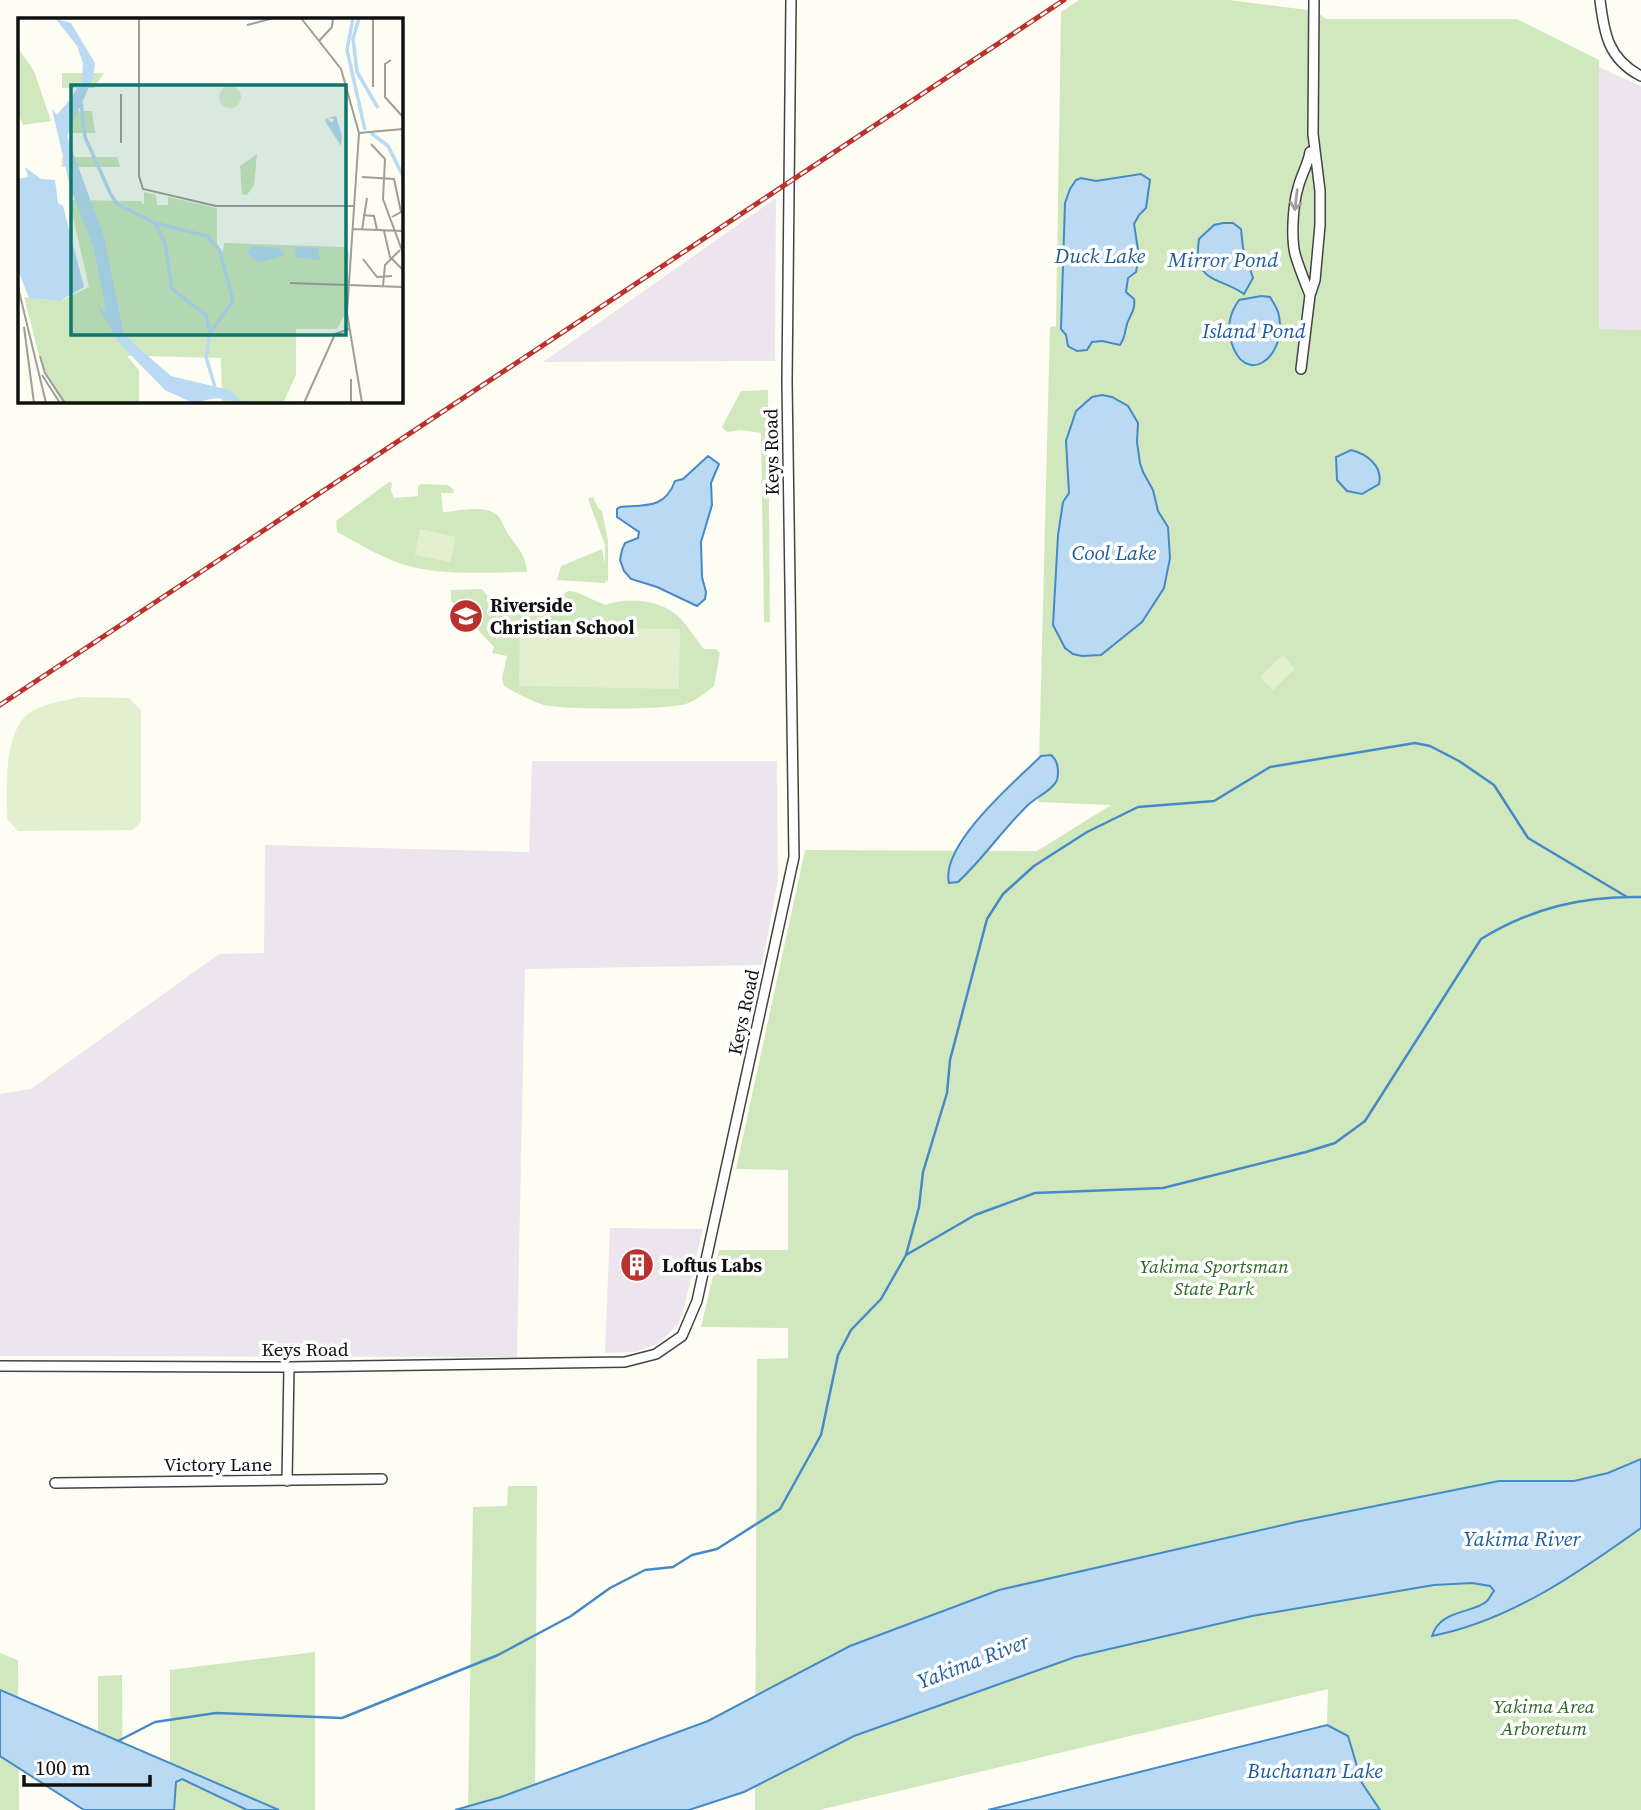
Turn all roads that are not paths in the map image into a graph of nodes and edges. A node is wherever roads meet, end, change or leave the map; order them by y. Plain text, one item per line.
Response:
1 (791, 0) edge
2 (1314, 0) edge
3 (1600, 0) edge
4 (1641, 76) edge
5 (1313, 134) junction
6 (1310, 295) junction
7 (1301, 369) dead end
8 (0, 1366) edge
9 (289, 1367) junction
10 (382, 1479) dead end
11 (287, 1481) junction
12 (55, 1483) dead end

1 - 9 street, Keys Road
2 - 5 street
3 - 4 street
5 - 6 street
5 -> 6 street
6 - 7 street
8 - 9 street, Keys Road
9 - 11 street
10 - 11 street, Victory Lane
11 - 12 street, Victory Lane

